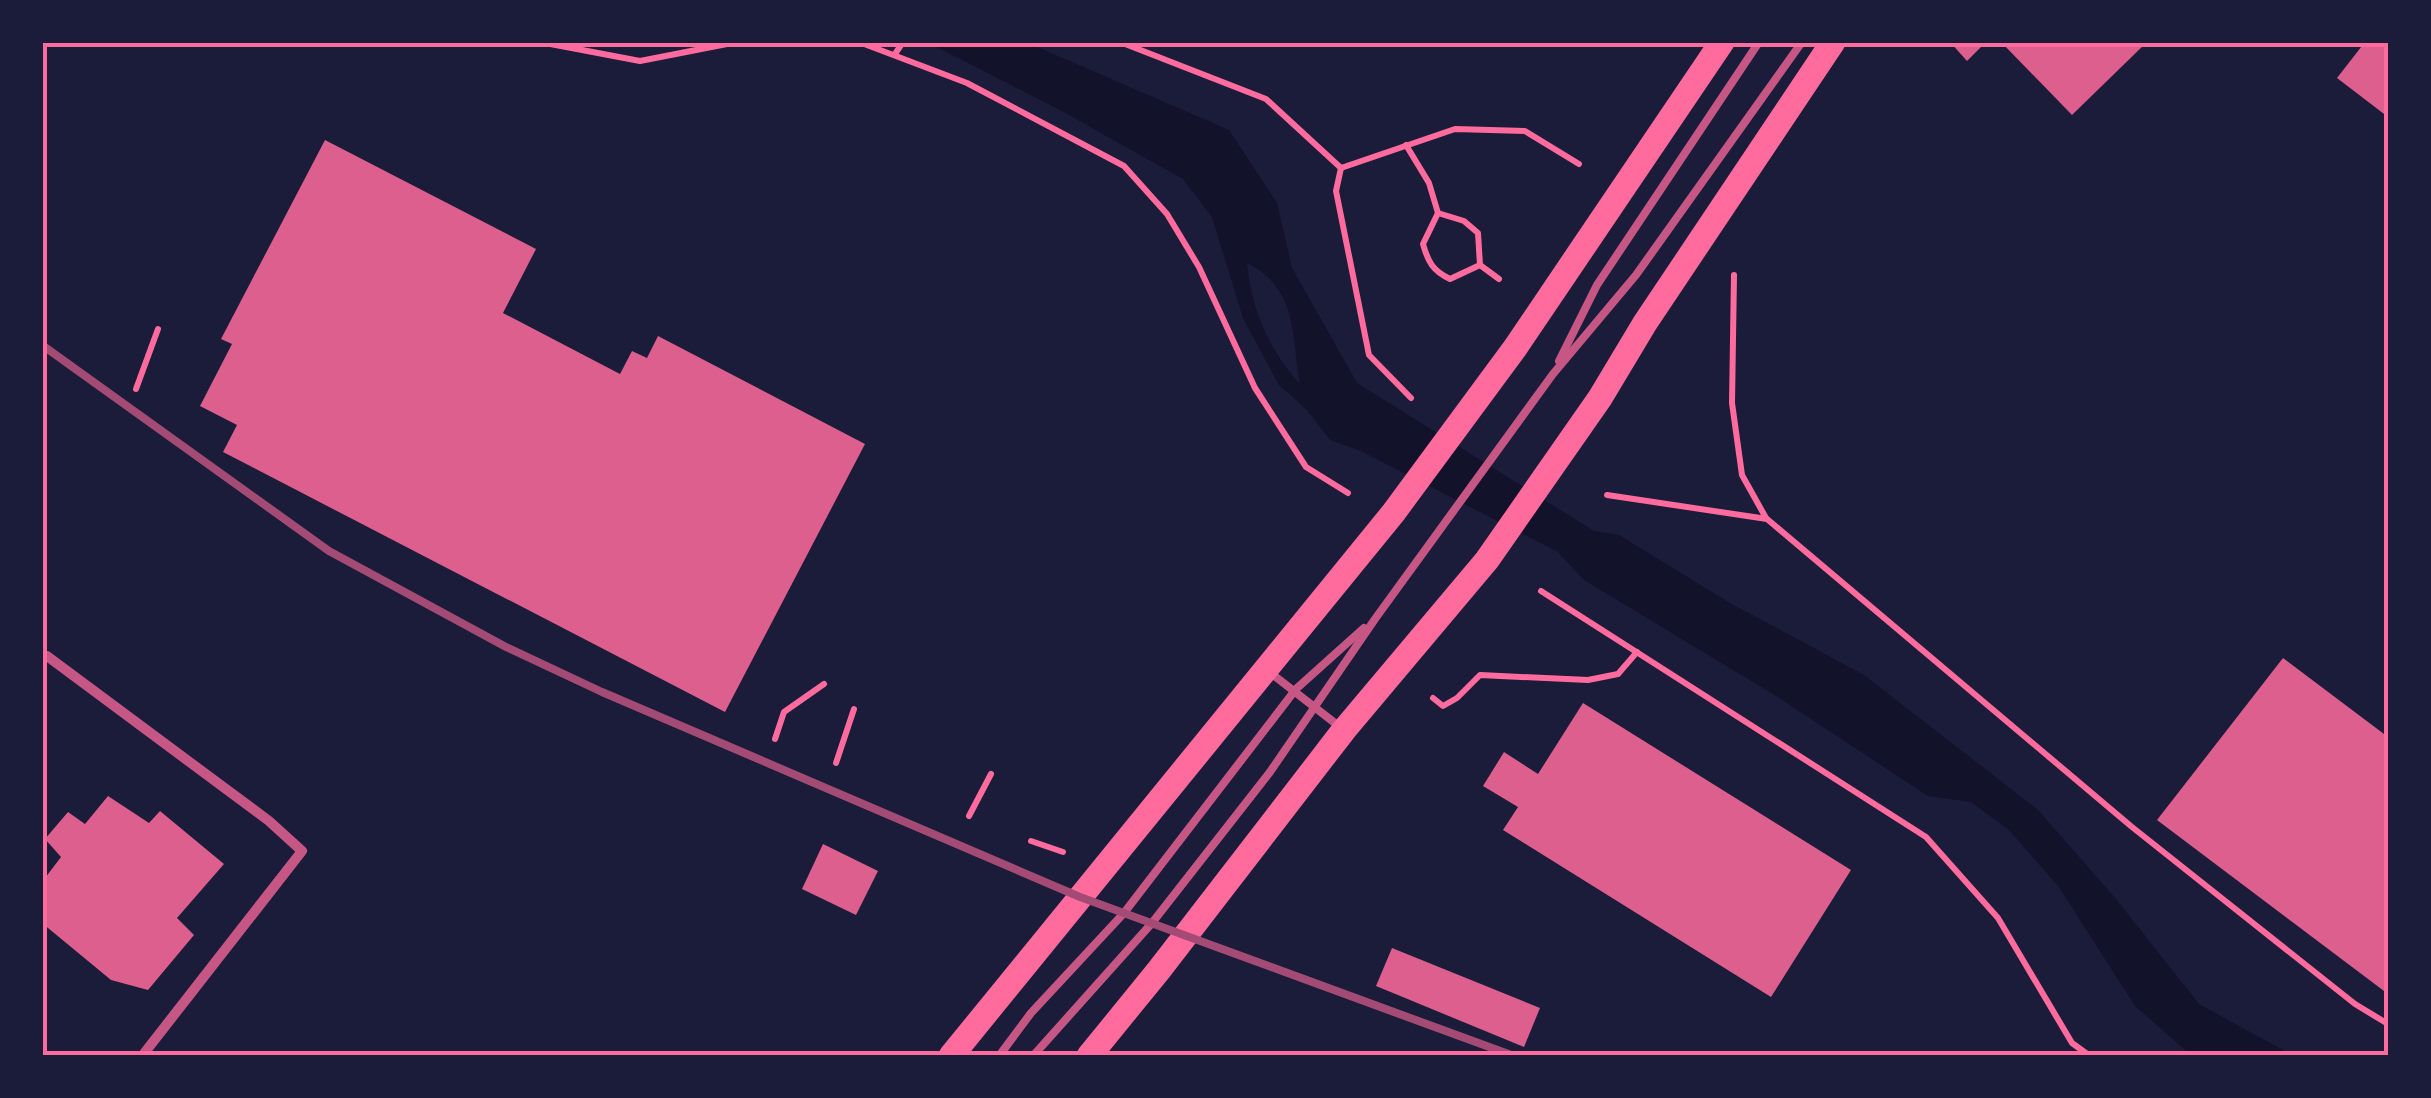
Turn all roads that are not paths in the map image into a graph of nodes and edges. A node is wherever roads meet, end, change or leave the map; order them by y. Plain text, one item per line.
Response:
1 (1722, 42) edge
2 (1758, 42) edge
3 (1802, 42) edge
4 (1833, 42) edge
5 (1553, 374) junction
6 (1375, 618) junction
7 (46, 656) dead end
8 (1264, 668) junction
9 (1296, 690) junction
10 (1316, 707) junction
11 (1344, 730) junction
12 (142, 1056) edge
13 (951, 1056) edge
14 (999, 1056) edge
15 (1033, 1056) edge
16 (1089, 1056) edge

1 - 8 main road
2 - 5 lane
3 - 5 lane
4 - 11 main road
5 - 6 lane
6 - 9 lane
6 - 10 lane
7 - 12 street
8 - 9 lane
8 - 13 main road
9 - 10 lane
9 - 14 lane
10 - 11 lane
10 - 15 lane
11 - 16 main road

